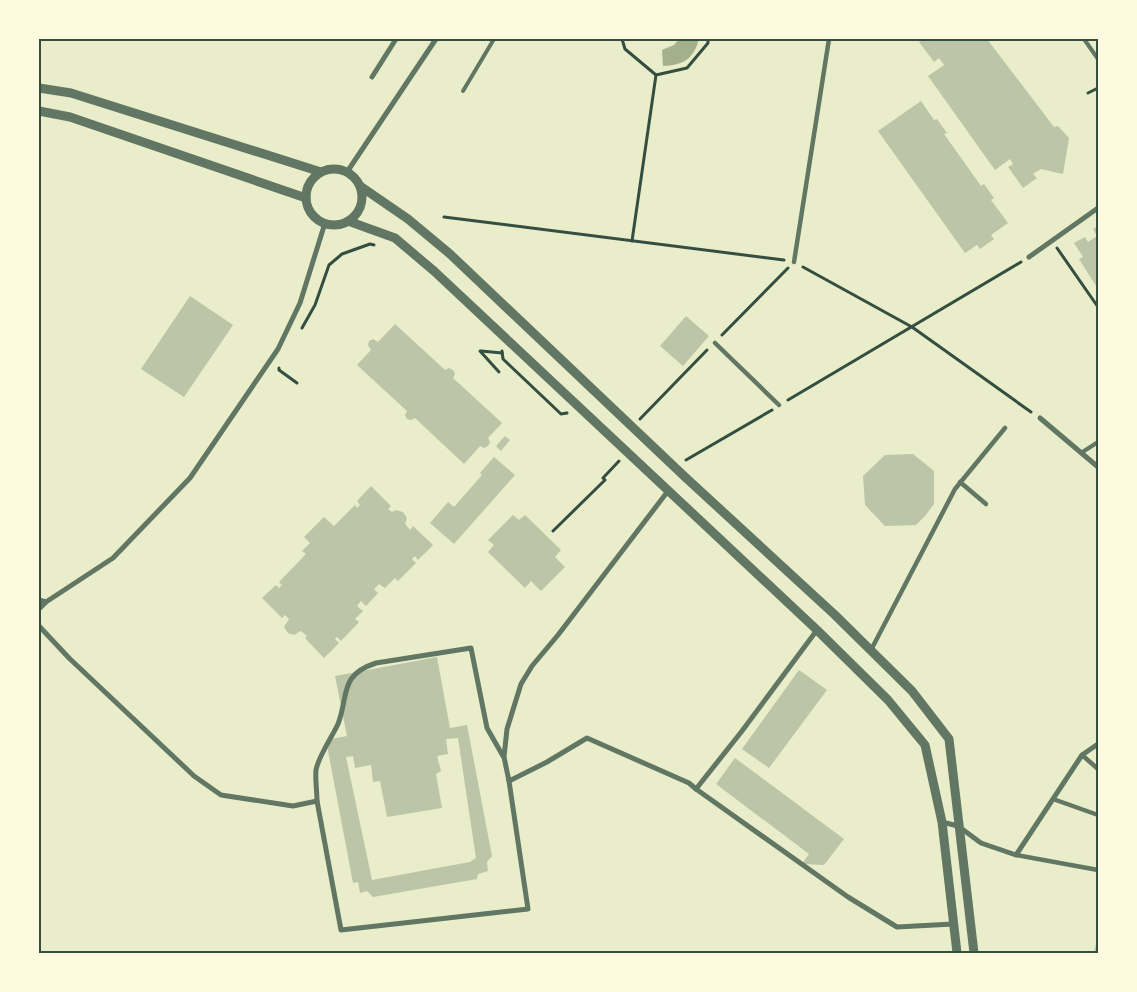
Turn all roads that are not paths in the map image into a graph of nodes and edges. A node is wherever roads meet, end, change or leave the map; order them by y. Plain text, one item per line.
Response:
1 (396, 39) edge
2 (436, 39) edge
3 (494, 39) edge
4 (829, 39) edge
5 (1084, 39) edge
6 (1098, 59) edge
7 (372, 77) dead end
8 (39, 88) edge
9 (463, 91) dead end
10 (39, 111) edge
11 (321, 172) junction
12 (347, 172) junction
13 (360, 186) junction
14 (306, 198) junction
15 (1098, 208) edge
16 (348, 221) junction
17 (324, 223) junction
18 (1029, 257) road end
19 (794, 262) road end
20 (715, 343) road end
21 (779, 405) road end
22 (1040, 418) road end
23 (1005, 428) dead end
24 (1098, 442) edge
25 (1081, 453) junction
26 (1098, 468) edge
27 (960, 482) junction
28 (668, 491) junction
29 (986, 504) dead end
30 (39, 600) edge
31 (46, 602) junction
32 (39, 609) edge
33 (39, 626) edge
34 (817, 630) junction
35 (871, 650) junction
36 (1098, 744) edge
37 (1082, 754) junction
38 (504, 757) junction
39 (1098, 769) edge
40 (509, 782) junction
41 (696, 789) junction
42 (1053, 799) junction
43 (317, 800) junction
44 (1098, 815) edge
45 (942, 822) junction
46 (958, 826) junction
47 (1016, 855) junction
48 (1098, 870) edge
49 (953, 924) junction
50 (957, 953) edge
51 (974, 953) edge

1 - 7 street
2 - 12 street
3 - 9 lane
4 - 19 street
5 - 6 lane
8 - 11 street
10 - 14 street
11 - 12 street
11 - 14 street
12 - 13 street
13 - 16 street
13 - 35 street
14 - 17 street
15 - 18 street
16 - 17 street
16 - 28 street
17 - 31 street
20 - 21 street
22 - 25 street
23 - 27 street
24 - 25 lane
25 - 26 street
27 - 29 street
27 - 35 street
28 - 34 street
28 - 38 street
30 - 31 street
31 - 32 street
33 - 43 street
34 - 41 street
34 - 45 street
35 - 46 street
36 - 37 street
37 - 39 street
37 - 42 street
38 - 40 street
38 - 43 street
40 - 41 street
40 - 43 street
41 - 49 street
42 - 44 street
42 - 47 street
45 - 46 street
45 - 49 street
46 - 47 street
46 - 51 street
47 - 48 street
49 - 50 street

